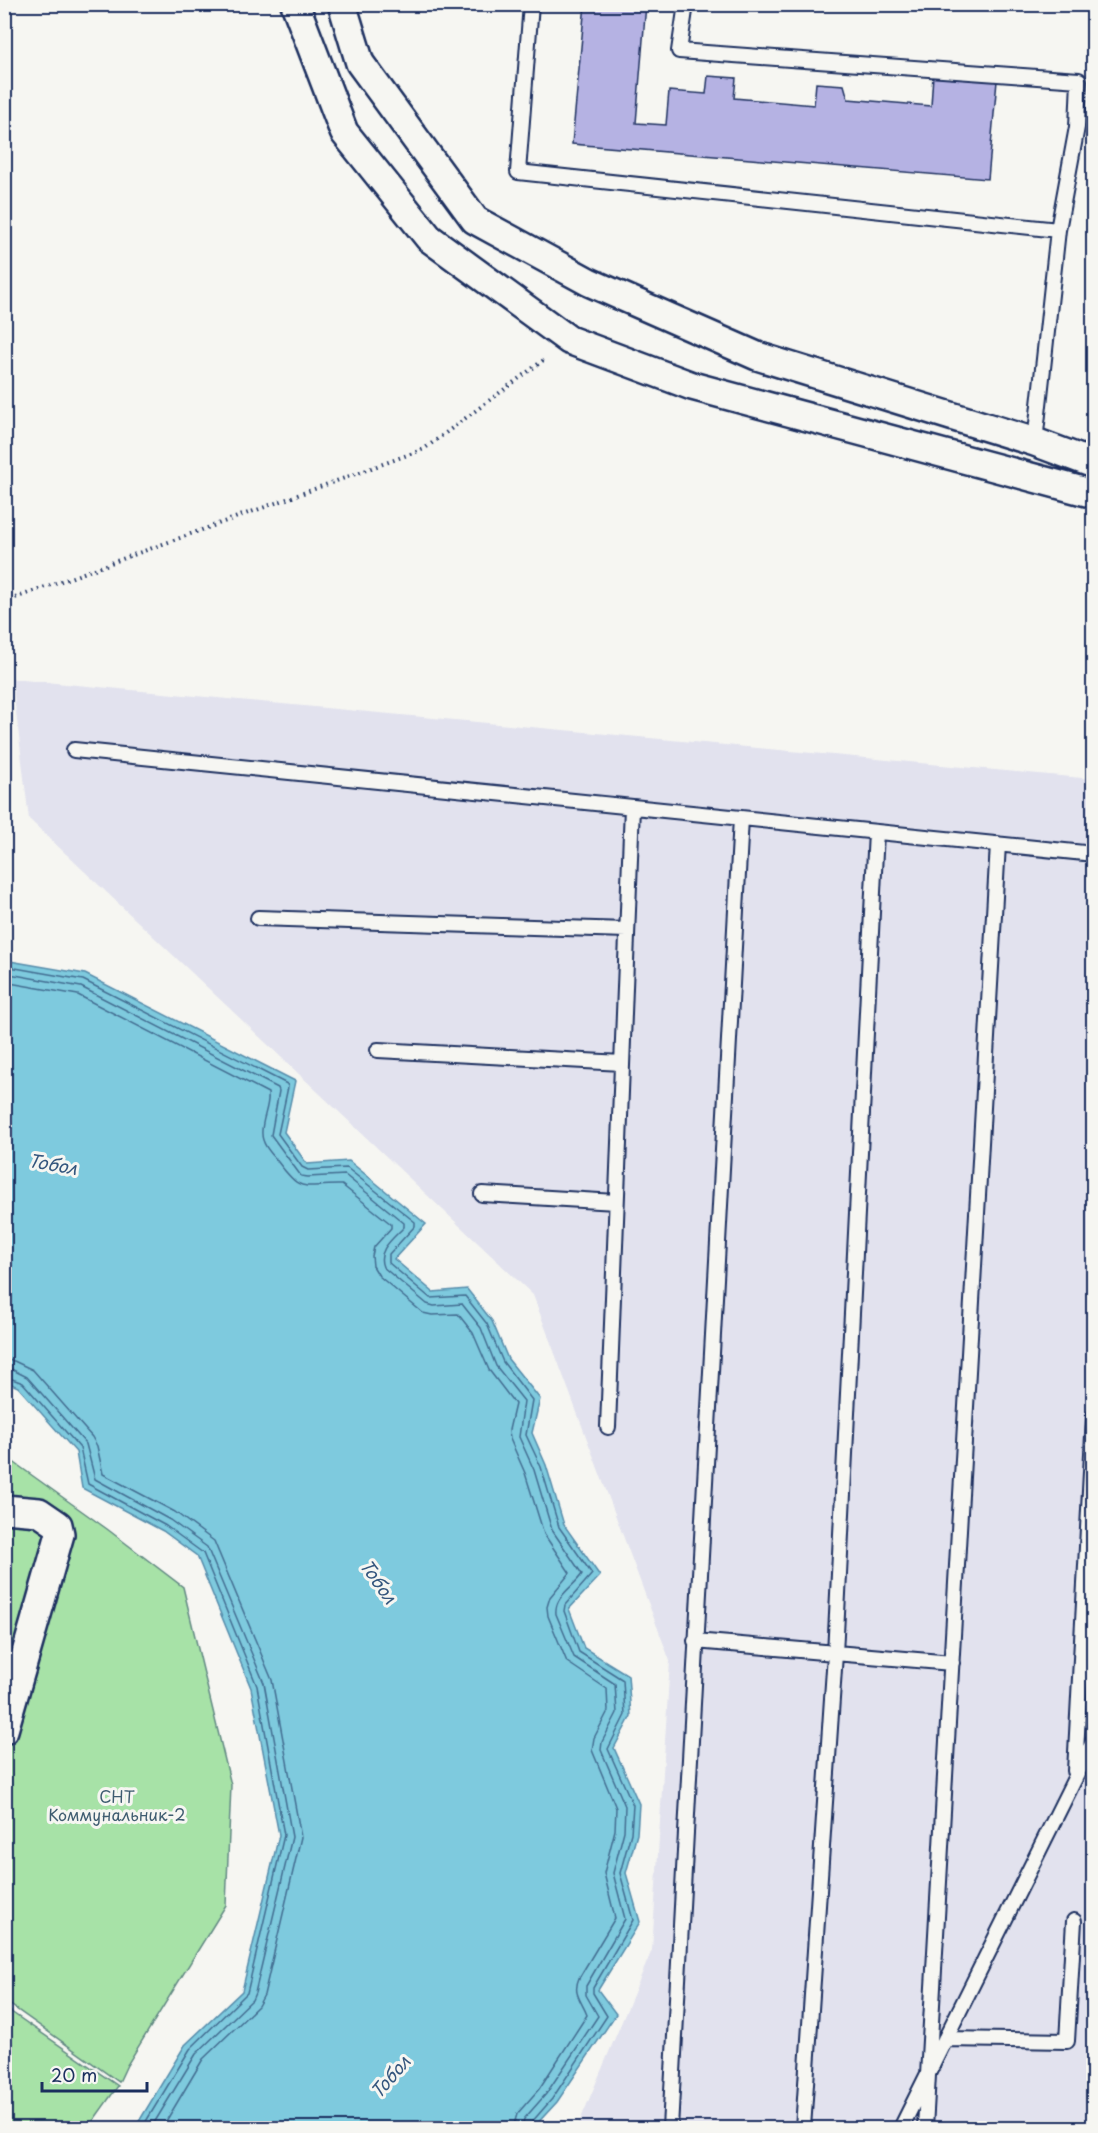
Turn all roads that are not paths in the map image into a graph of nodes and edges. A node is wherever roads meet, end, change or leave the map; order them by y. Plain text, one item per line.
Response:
1 (295, 4) edge
2 (342, 4) edge
3 (531, 4) edge
4 (686, 4) edge
5 (1059, 230) junction
6 (1035, 442) junction
7 (1094, 464) edge
8 (1094, 494) edge
9 (74, 750) dead end
10 (632, 807) junction
11 (741, 818) junction
12 (876, 832) junction
13 (998, 844) junction
14 (1094, 854) edge
15 (258, 918) dead end
16 (627, 930) junction
17 (378, 1050) dead end
18 (622, 1063) junction
19 (482, 1194) dead end
20 (616, 1202) junction
21 (1094, 1416) edge
22 (608, 1427) dead end
23 (4, 1509) edge
24 (695, 1641) junction
25 (835, 1654) junction
26 (952, 1663) junction
27 (4, 1730) edge
28 (1094, 1740) edge
29 (1075, 1775) junction
30 (1074, 1922) dead end
31 (945, 2039) junction
32 (928, 2071) junction
33 (670, 2128) edge
34 (803, 2128) edge
35 (901, 2128) edge
36 (925, 2128) edge

1 - 8 street
2 - 6 street
3 - 5 lane
4 - 5 lane
5 - 6 lane
6 - 7 street
9 - 10 lane
10 - 11 lane
10 - 16 lane
11 - 12 lane
11 - 24 lane
12 - 13 lane
12 - 25 lane
13 - 14 lane
13 - 26 lane
15 - 16 lane
16 - 18 lane
17 - 18 lane
18 - 20 lane
19 - 20 lane
20 - 22 lane
21 - 29 lane
23 - 27 street
24 - 25 lane
24 - 33 lane
25 - 26 lane
25 - 34 lane
26 - 32 lane
28 - 29 lane
29 - 31 lane
30 - 31 lane
31 - 32 lane
32 - 35 lane
32 - 36 lane

